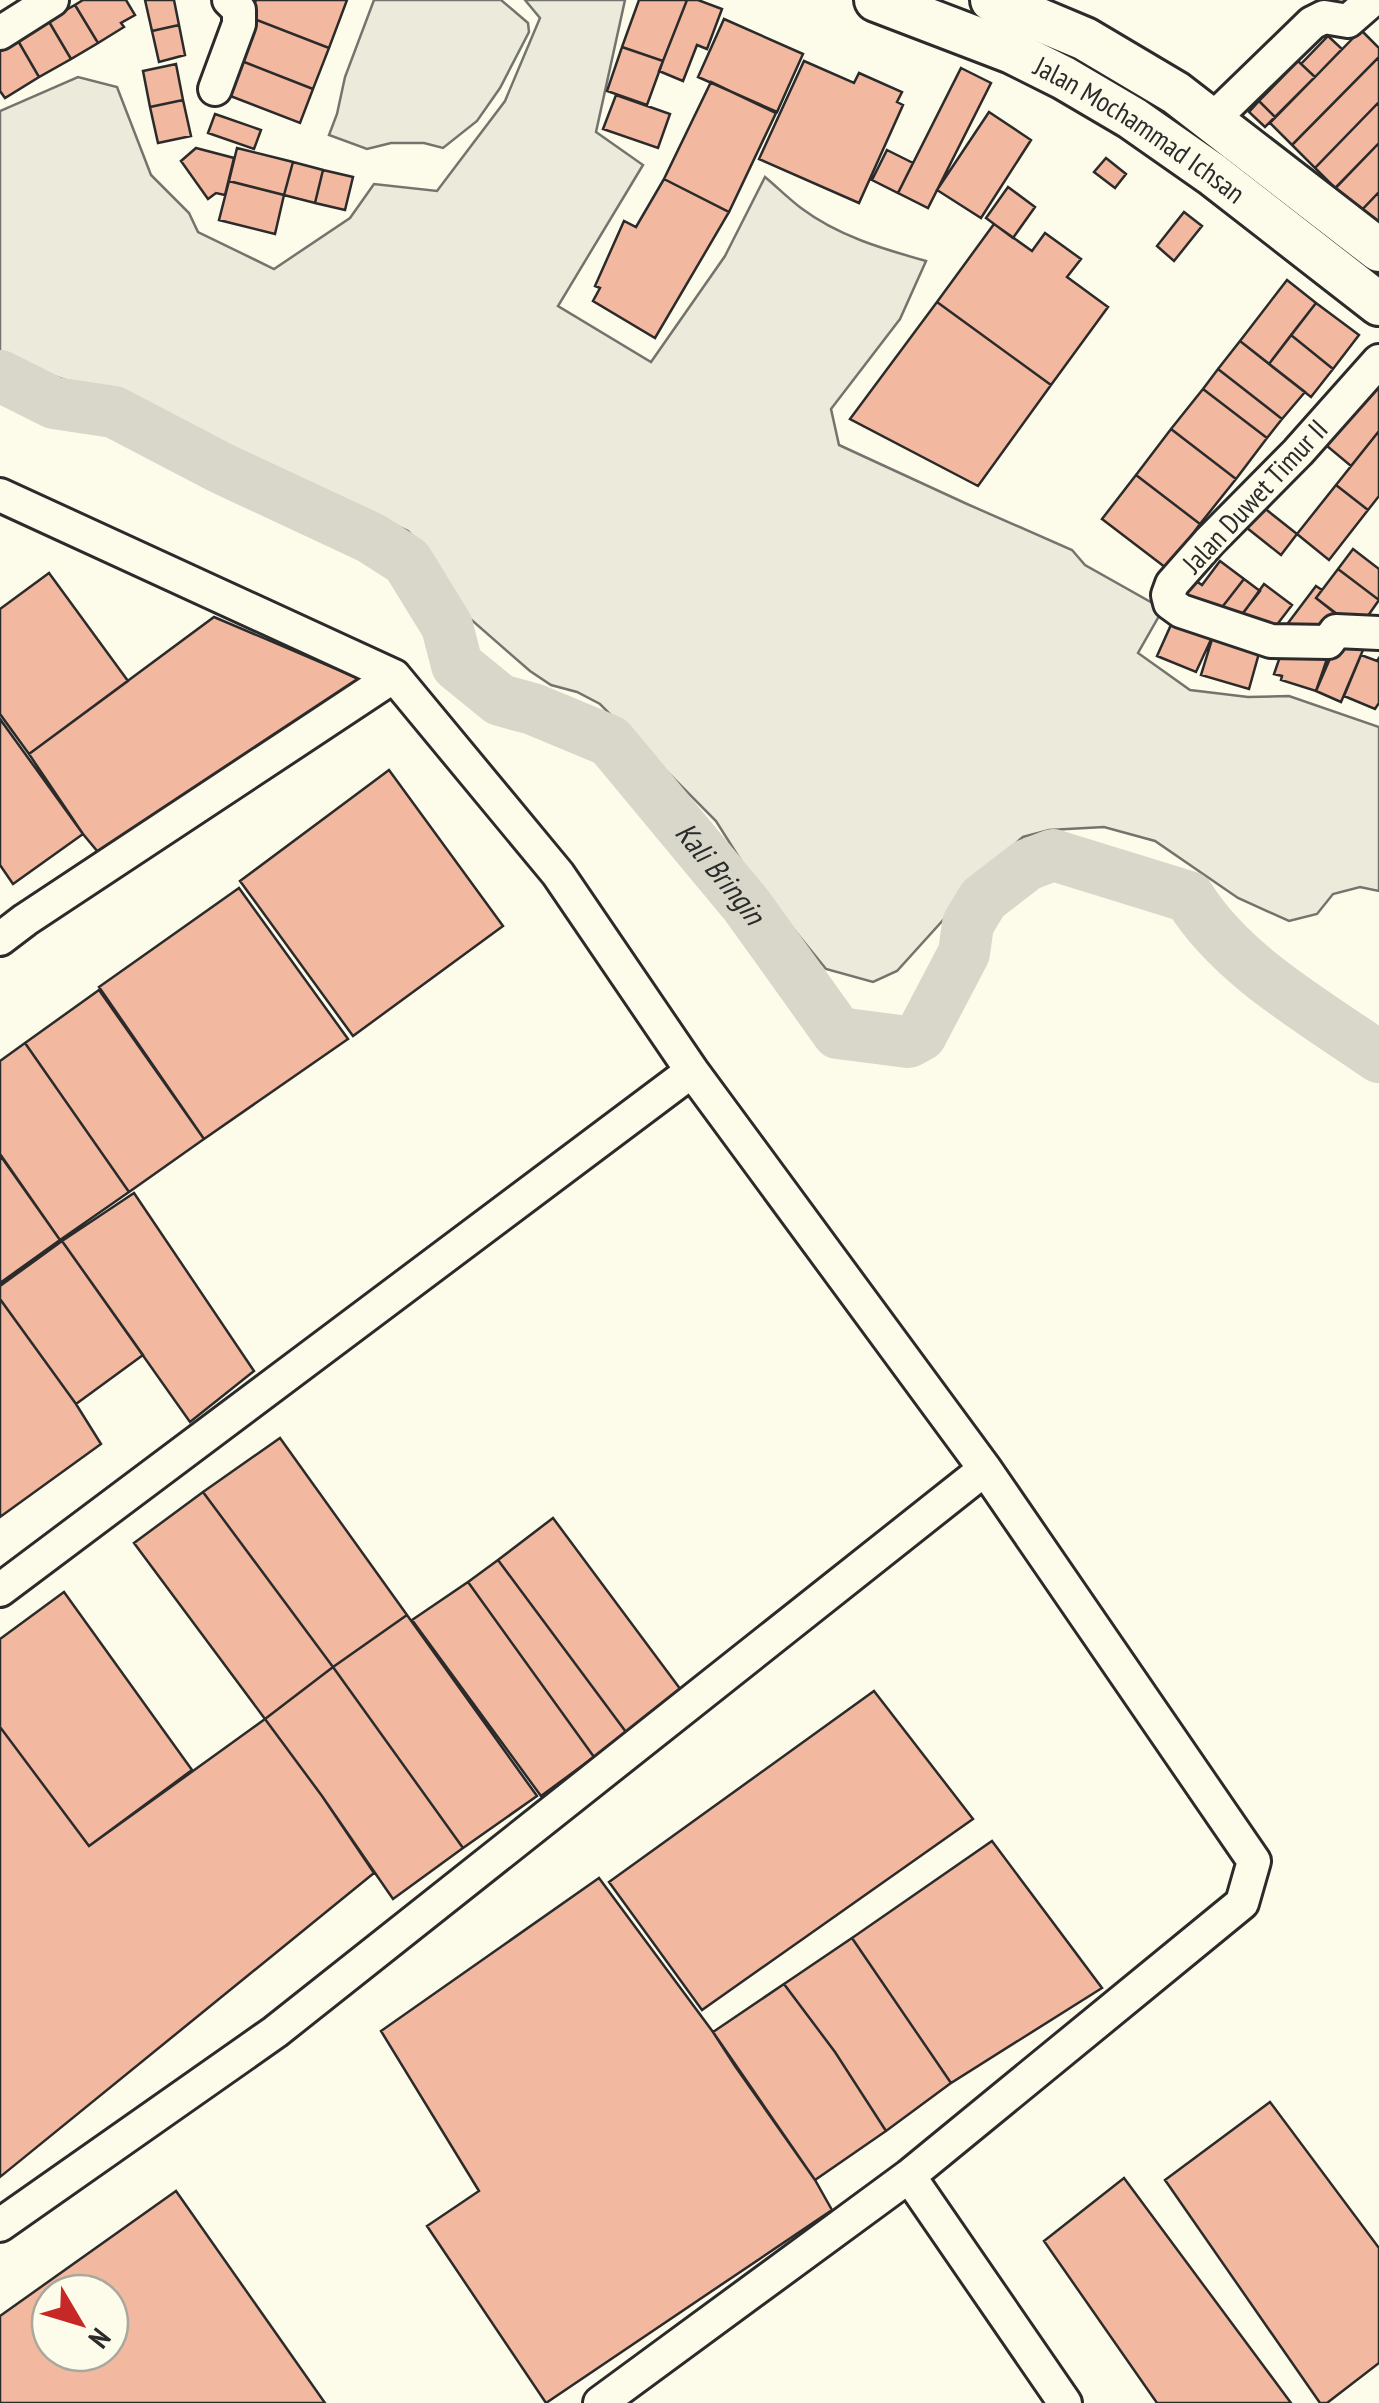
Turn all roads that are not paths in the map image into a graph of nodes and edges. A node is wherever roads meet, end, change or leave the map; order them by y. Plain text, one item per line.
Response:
1 (52, 0) edge
2 (229, 0) edge
3 (876, 0) edge
4 (992, 0) edge
5 (1372, 0) edge
6 (0, 33) edge
7 (215, 89) dead end
8 (1212, 120) junction
9 (1379, 250) edge
10 (1379, 304) edge
11 (1379, 361) edge
12 (0, 495) edge
13 (1379, 634) edge
14 (394, 676) junction
15 (0, 939) edge
16 (692, 1070) junction
17 (985, 1470) junction
18 (0, 1590) edge
19 (908, 2176) junction
20 (0, 2224) edge
21 (600, 2403) edge
22 (1065, 2403) edge

1 - 6 street
2 - 7 street
3 - 10 main road, Jalan Mochammad Ichsan
4 - 8 main road, Jalan Mochammad Ichsan
5 - 8 street
8 - 9 main road, Jalan Mochammad Ichsan
11 - 13 street, Jalan Duwet Timur II
12 - 14 street
14 - 15 street
14 - 16 street
16 - 17 street
16 - 18 street
17 - 19 street
17 - 20 street
19 - 21 street
19 - 22 street

